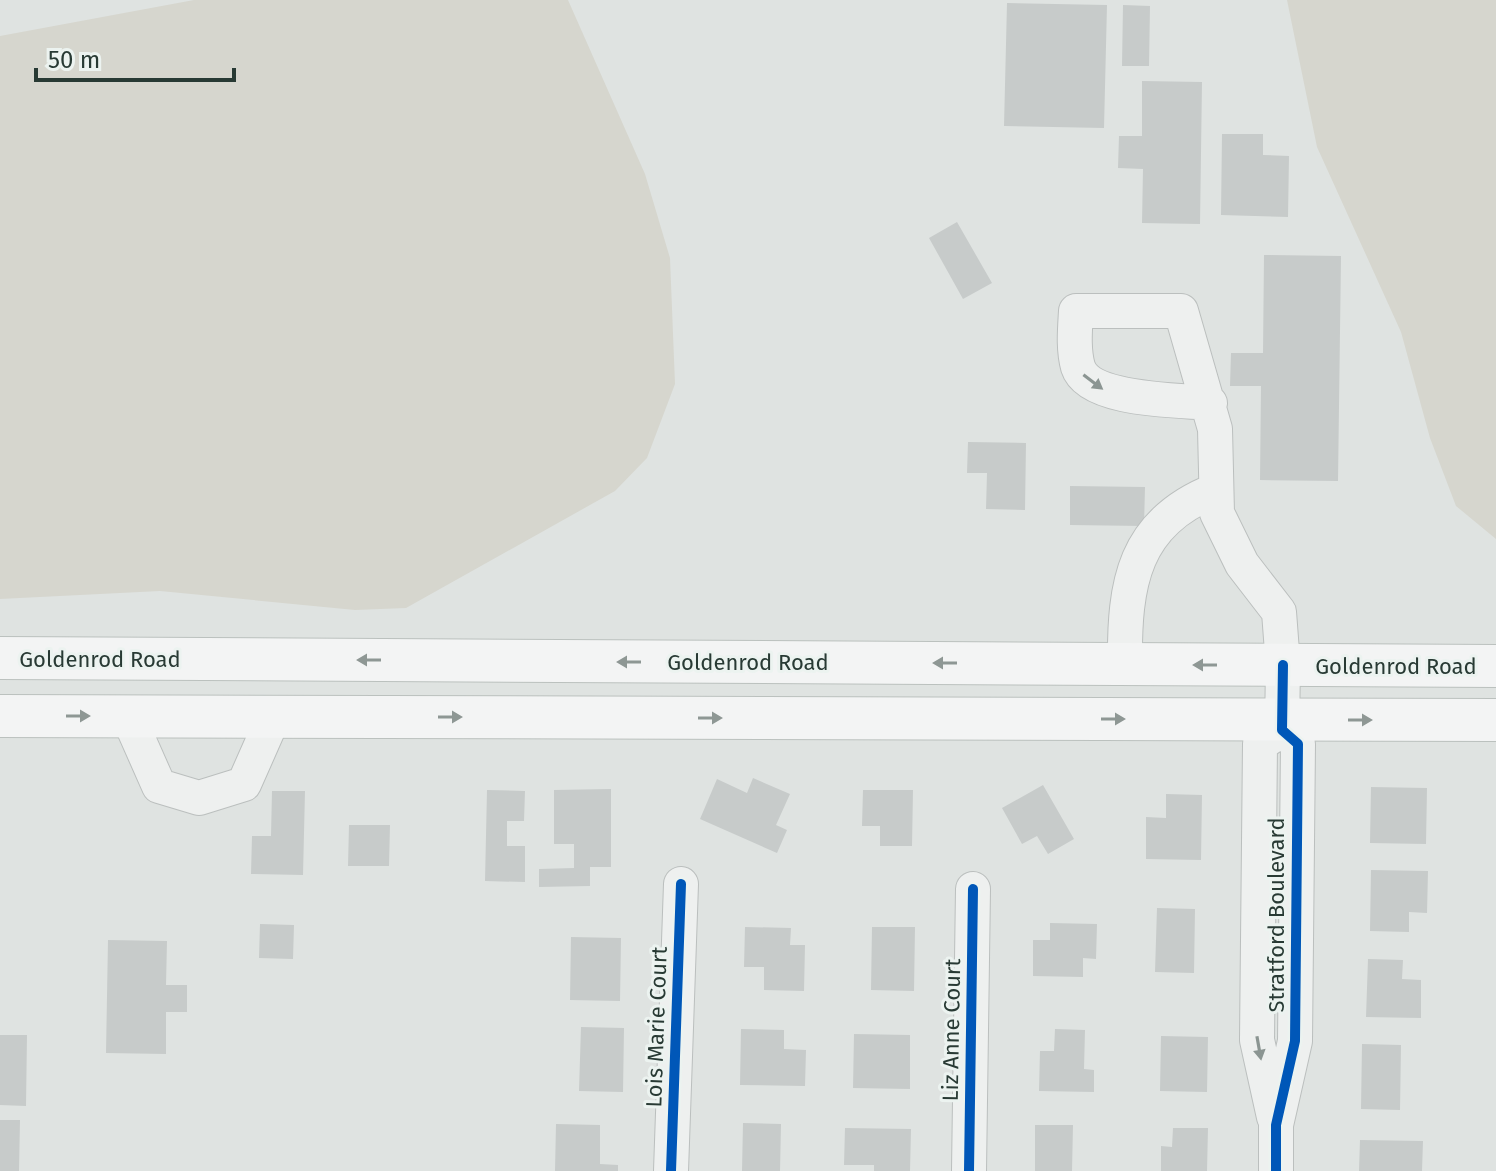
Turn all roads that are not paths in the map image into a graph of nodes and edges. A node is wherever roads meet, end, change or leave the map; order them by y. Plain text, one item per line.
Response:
1 (1210, 403) junction
2 (1216, 490) junction
3 (0, 658) edge
4 (1125, 664) junction
5 (1283, 665) junction
6 (1496, 666) edge
7 (0, 716) edge
8 (128, 716) junction
9 (274, 716) junction
10 (1496, 720) edge
11 (1282, 724) junction
12 (681, 884) dead end
13 (973, 889) dead end
14 (671, 1171) edge
15 (969, 1171) edge
16 (1276, 1171) edge

1 -> 1 street, Stratford Boulevard
1 - 2 street, Stratford Boulevard
2 - 4 street
2 - 5 street, Stratford Boulevard
4 -> 3 main road, Goldenrod Road
5 -> 4 main road, Goldenrod Road
5 - 6 main road, Goldenrod Road
5 - 11 street, Stratford Boulevard
7 -> 8 main road
8 - 9 main road
8 - 9 street
9 -> 11 main road
11 -> 10 main road
11 - 16 street, Stratford Boulevard
12 - 14 street, Lois Marie Court
13 - 15 street, Liz Anne Court

